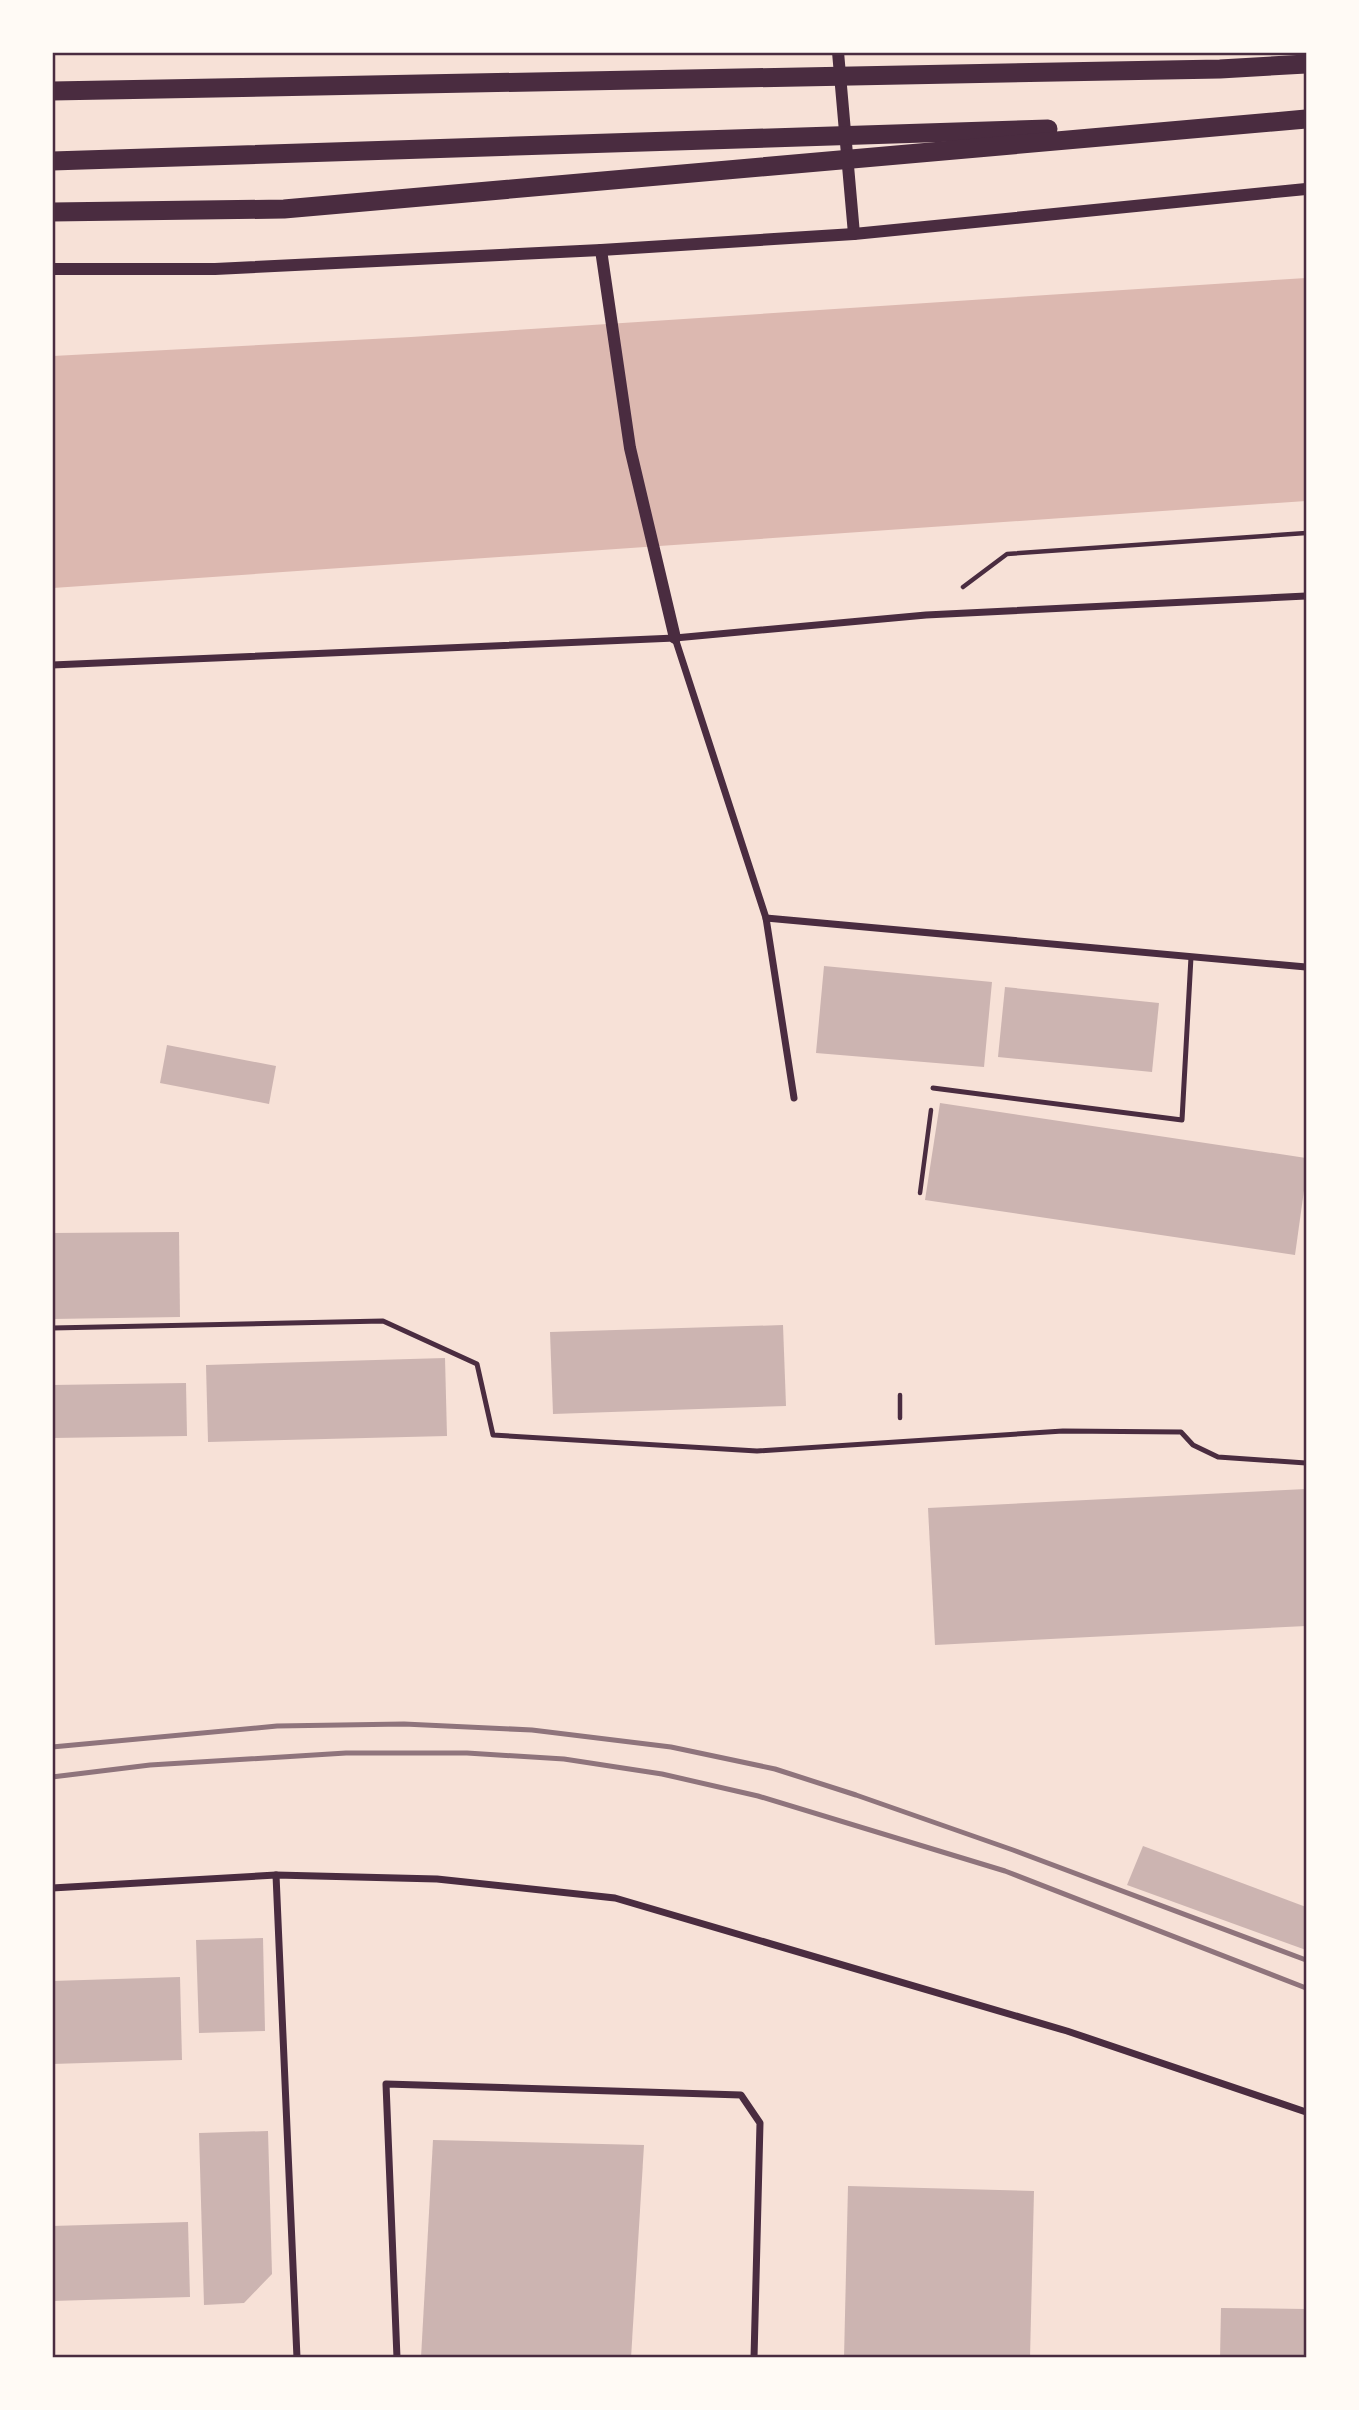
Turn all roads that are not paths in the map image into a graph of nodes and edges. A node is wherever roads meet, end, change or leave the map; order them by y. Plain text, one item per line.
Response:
1 (838, 52) edge
2 (1307, 64) edge
3 (52, 91) edge
4 (1307, 119) edge
5 (1256, 123) junction
6 (52, 161) edge
7 (1307, 189) edge
8 (52, 212) edge
9 (853, 234) junction
10 (601, 250) junction
11 (52, 269) edge
12 (1307, 596) edge
13 (676, 638) junction
14 (52, 665) edge
15 (766, 918) junction
16 (1191, 957) junction
17 (1307, 967) edge
18 (933, 1088) road end
19 (794, 1098) dead end
20 (52, 1328) edge
21 (1307, 1463) edge
22 (276, 1875) junction
23 (52, 1888) edge
24 (1307, 2112) edge
25 (297, 2357) edge
26 (397, 2357) edge
27 (754, 2357) edge

1 - 9 street
2 - 3 highway
4 - 5 highway
5 - 6 highway
5 - 8 highway
7 - 9 street
9 - 10 street
10 - 11 street
10 - 13 street
12 - 13 street
13 - 14 street
13 - 15 street
15 - 16 street
15 - 19 street
16 - 17 street
16 - 18 lane
20 - 21 lane
22 - 23 street
22 - 24 street
22 - 25 street
26 - 27 street

